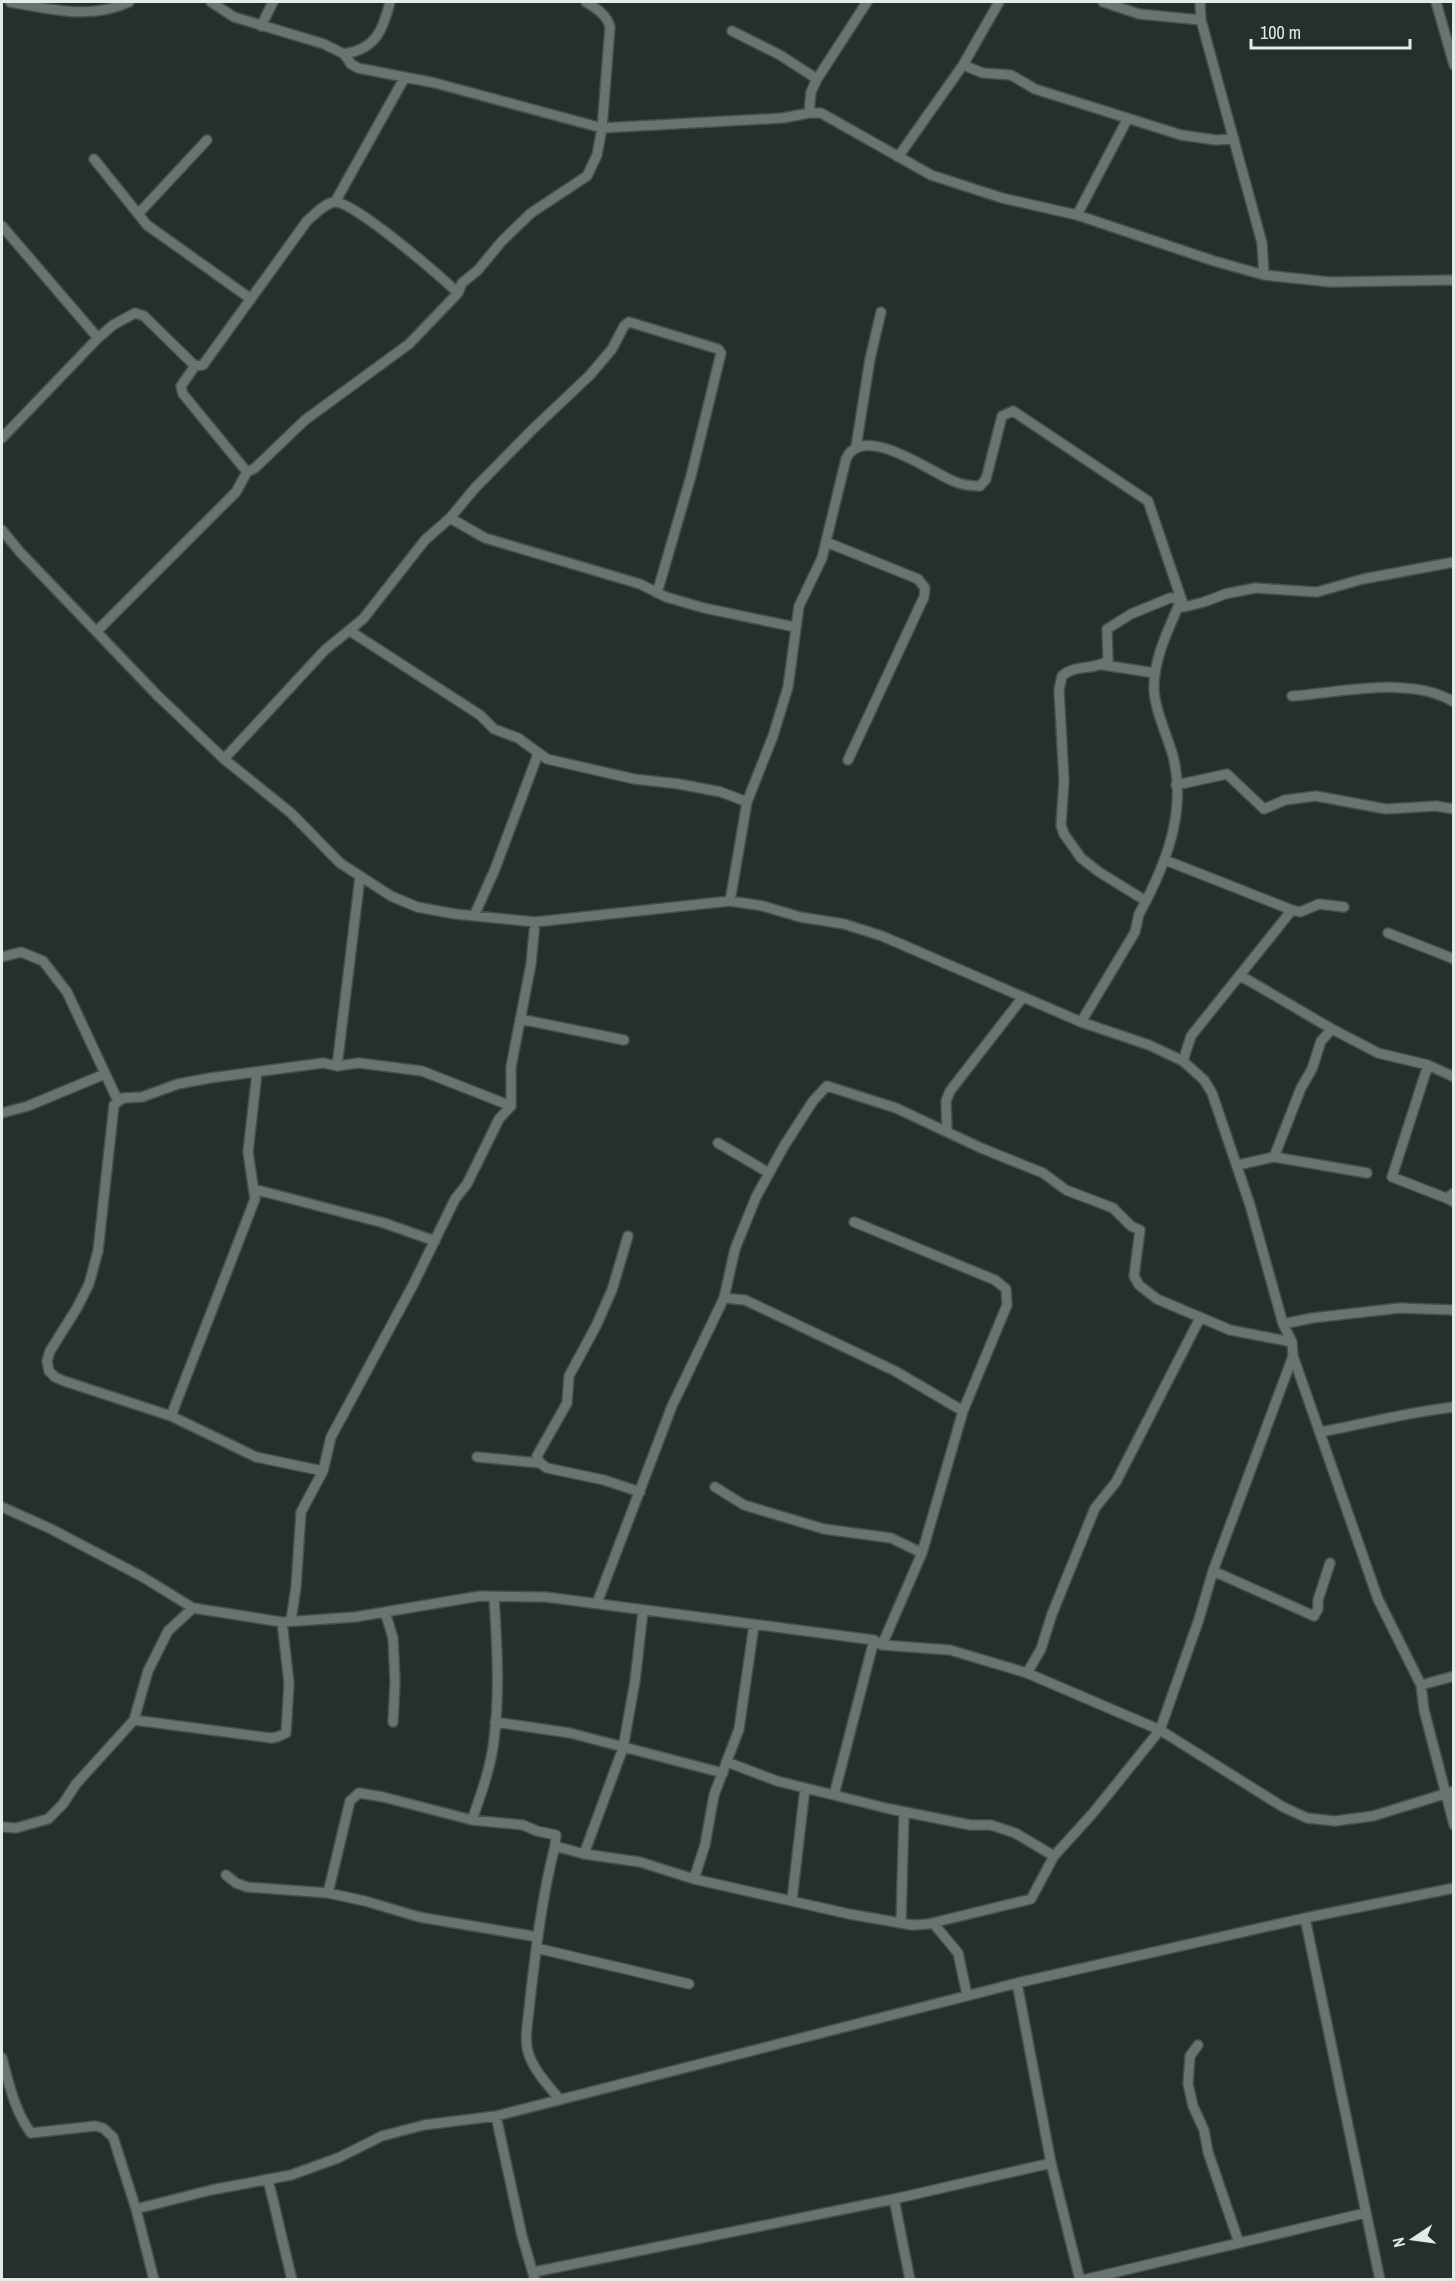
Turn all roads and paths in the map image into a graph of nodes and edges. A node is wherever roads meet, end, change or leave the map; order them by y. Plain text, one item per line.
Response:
1 (11, 2) edge
2 (129, 2) edge
3 (211, 2) edge
4 (273, 2) edge
5 (390, 2) edge
6 (586, 2) edge
7 (867, 2) edge
8 (999, 2) edge
9 (1103, 2) edge
10 (1200, 2) edge
11 (1436, 2) edge
12 (1201, 20) junction
13 (261, 26) junction
14 (732, 32) dead end
15 (344, 54) junction
16 (963, 65) junction
17 (1454, 65) edge
18 (405, 76) junction
19 (817, 79) junction
20 (809, 113) junction
21 (1128, 118) junction
22 (602, 128) junction
23 (207, 140) dead end
24 (1234, 140) junction
25 (898, 157) junction
26 (94, 159) dead end
27 (335, 202) junction
28 (138, 214) junction
29 (1077, 215) junction
30 (2, 226) edge
31 (1264, 275) junction
32 (1454, 280) edge
33 (458, 293) junction
34 (251, 299) junction
35 (881, 312) dead end
36 (98, 338) junction
37 (195, 366) junction
38 (2, 438) edge
39 (856, 447) junction
40 (247, 472) junction
41 (450, 518) junction
42 (2, 530) edge
43 (826, 542) junction
44 (1454, 562) edge
45 (657, 593) junction
46 (1182, 604) junction
47 (795, 627) junction
48 (97, 631) junction
49 (350, 631) junction
50 (1103, 665) junction
51 (1155, 673) junction
52 (1292, 696) dead end
53 (1454, 702) edge
54 (538, 754) junction
55 (224, 759) junction
56 (848, 760) dead end
57 (1176, 785) junction
58 (747, 802) junction
59 (1454, 809) edge
60 (1165, 860) junction
61 (360, 877) junction
62 (730, 901) junction
63 (1146, 901) junction
64 (1344, 907) dead end
65 (1293, 910) junction
66 (474, 916) junction
67 (535, 922) junction
68 (1388, 933) dead end
69 (2, 957) edge
70 (1454, 959) edge
71 (1241, 976) junction
72 (1023, 997) junction
73 (520, 1019) junction
74 (1081, 1022) junction
75 (1332, 1029) junction
76 (624, 1040) dead end
77 (1183, 1061) junction
78 (1428, 1065) junction
79 (336, 1066) junction
80 (257, 1073) junction
81 (105, 1074) junction
82 (1454, 1077) edge
83 (118, 1101) junction
84 (512, 1106) junction
85 (2, 1113) edge
86 (947, 1131) junction
87 (718, 1143) dead end
88 (1274, 1157) junction
89 (1238, 1165) junction
90 (769, 1173) junction
91 (1367, 1173) dead end
92 (254, 1189) junction
93 (1451, 1197) edge
94 (854, 1222) dead end
95 (628, 1236) dead end
96 (435, 1241) junction
97 (724, 1298) junction
98 (1454, 1310) edge
99 (1200, 1317) junction
100 (1283, 1324) junction
101 (1292, 1342) junction
102 (1293, 1356) junction
103 (1454, 1407) edge
104 (963, 1411) junction
105 (171, 1416) junction
106 (1320, 1432) junction
107 (477, 1457) dead end
108 (540, 1463) junction
109 (323, 1471) junction
110 (715, 1487) dead end
111 (640, 1492) junction
112 (2, 1507) edge
113 (922, 1553) junction
114 (1330, 1563) dead end
115 (1213, 1571) junction
116 (494, 1597) junction
117 (597, 1603) junction
118 (193, 1608) junction
119 (643, 1611) junction
120 (385, 1612) junction
121 (286, 1621) junction
122 (754, 1625) junction
123 (878, 1643) junction
124 (1027, 1673) junction
125 (1454, 1676) edge
126 (1421, 1685) junction
127 (134, 1720) junction
128 (393, 1722) dead end
129 (495, 1722) junction
130 (1160, 1730) junction
131 (623, 1748) junction
132 (727, 1762) junction
133 (723, 1773) junction
134 (805, 1788) junction
135 (1450, 1792) edge
136 (834, 1795) junction
137 (904, 1812) junction
138 (472, 1820) junction
139 (1454, 1825) edge
140 (2, 1827) edge
141 (555, 1846) junction
142 (584, 1854) junction
143 (1054, 1857) junction
144 (226, 1875) dead end
145 (694, 1879) junction
146 (1454, 1888) edge
147 (328, 1893) junction
148 (792, 1900) junction
149 (1305, 1918) junction
150 (901, 1923) junction
151 (933, 1923) junction
152 (538, 1937) junction
153 (536, 1948) junction
154 (1017, 1983) junction
155 (689, 1984) dead end
156 (967, 1995) junction
157 (1198, 2045) dead end
158 (2, 2058) edge
159 (560, 2100) junction
160 (496, 2116) junction
161 (1051, 2163) junction
162 (268, 2179) junction
163 (894, 2199) junction
164 (136, 2210) junction
165 (1365, 2213) junction
166 (1239, 2243) junction
167 (534, 2276) edge
168 (154, 2280) edge
169 (292, 2280) edge
170 (910, 2280) edge
171 (1082, 2280) edge
172 (1380, 2280) edge

1 - 2 street
3 - 13 street
4 - 13 street
5 - 15 street
6 - 22 street
7 - 19 street
8 - 16 street
9 - 12 street
10 - 12 street
11 - 17 street
12 - 24 street
13 - 15 street
14 - 19 street
15 - 18 street
16 - 21 street
16 - 25 street
18 - 22 street
18 - 27 street
19 - 20 street
20 - 22 street
20 - 25 street
21 - 24 street
21 - 29 street
22 - 33 street
23 - 28 street
24 - 31 street
25 - 29 street
26 - 28 street
27 - 33 street
27 - 34 street
28 - 34 street
29 - 31 street
30 - 36 street
31 - 32 street
33 - 40 street
34 - 37 street
35 - 39 street
36 - 37 street
36 - 38 street
37 - 40 street
39 - 43 street
39 - 46 street
40 - 48 street
41 - 45 street
41 - 45 street
41 - 49 street
42 - 48 street
43 - 47 street
43 - 56 street
44 - 46 street
45 - 47 street
46 - 50 street
46 - 51 street
47 - 58 street
48 - 55 street
49 - 54 street
49 - 55 street
50 - 51 street
50 - 63 street
51 - 57 street
52 - 53 street
54 - 58 street
54 - 66 street
55 - 61 street
57 - 59 street
57 - 60 street
58 - 62 street
60 - 63 street
60 - 65 street
61 - 66 street
61 - 79 street
62 - 67 street
62 - 72 street
63 - 74 street
64 - 65 street
65 - 71 street
66 - 67 street
67 - 73 street
68 - 70 street
69 - 81 street
71 - 75 street
71 - 77 street
72 - 74 street
72 - 86 street
73 - 76 street
73 - 84 street
74 - 77 street
75 - 78 street
75 - 88 street
77 - 89 street
78 - 82 street
78 - 93 street
79 - 80 street
79 - 84 street
80 - 83 street
80 - 92 street
81 - 83 street
81 - 85 street
83 - 105 street
84 - 96 street
86 - 90 street
86 - 99 street
87 - 90 street
88 - 89 street
88 - 91 street
89 - 100 street
90 - 97 street
92 - 96 street
92 - 105 street
94 - 104 street
95 - 108 street
96 - 109 street
97 - 104 street
97 - 111 street
98 - 100 street
99 - 101 street
99 - 124 street
100 - 101 street
101 - 102 street
102 - 106 street
102 - 115 street
103 - 106 street
104 - 113 street
105 - 109 street
106 - 126 street
107 - 108 street
108 - 111 street
109 - 121 street
110 - 113 street
111 - 117 street
112 - 118 street
113 - 123 street
114 - 115 street
115 - 130 street
116 - 117 street
116 - 120 street
116 - 129 street
117 - 119 street
118 - 121 street
118 - 127 street
119 - 122 street
119 - 131 street
120 - 121 street
120 - 128 street
121 - 127 street
122 - 123 street
122 - 132 street
123 - 124 street
123 - 136 street
124 - 130 street
125 - 126 street
126 - 135 street
127 - 140 street
129 - 131 street
129 - 138 street
130 - 135 street
130 - 143 street
131 - 133 street
131 - 142 street
132 - 133 street
132 - 134 street
133 - 145 street
134 - 136 street
134 - 148 street
135 - 139 street
136 - 137 street
137 - 143 street
137 - 150 street
138 - 141 street
138 - 147 street
141 - 142 street
141 - 152 street
142 - 145 street
143 - 151 street
144 - 147 street
145 - 148 street
146 - 149 street
147 - 152 street
148 - 150 street
149 - 154 street
149 - 165 street
150 - 151 street
151 - 156 street
152 - 153 street
153 - 155 street
153 - 159 street
154 - 156 street
154 - 161 street
156 - 159 street
157 - 166 street
158 - 164 street
159 - 160 street
160 - 162 street
160 - 167 street
161 - 163 street
161 - 171 street
162 - 164 street
162 - 169 street
163 - 167 street
163 - 170 street
164 - 168 street
165 - 166 street
165 - 172 street
166 - 171 street

